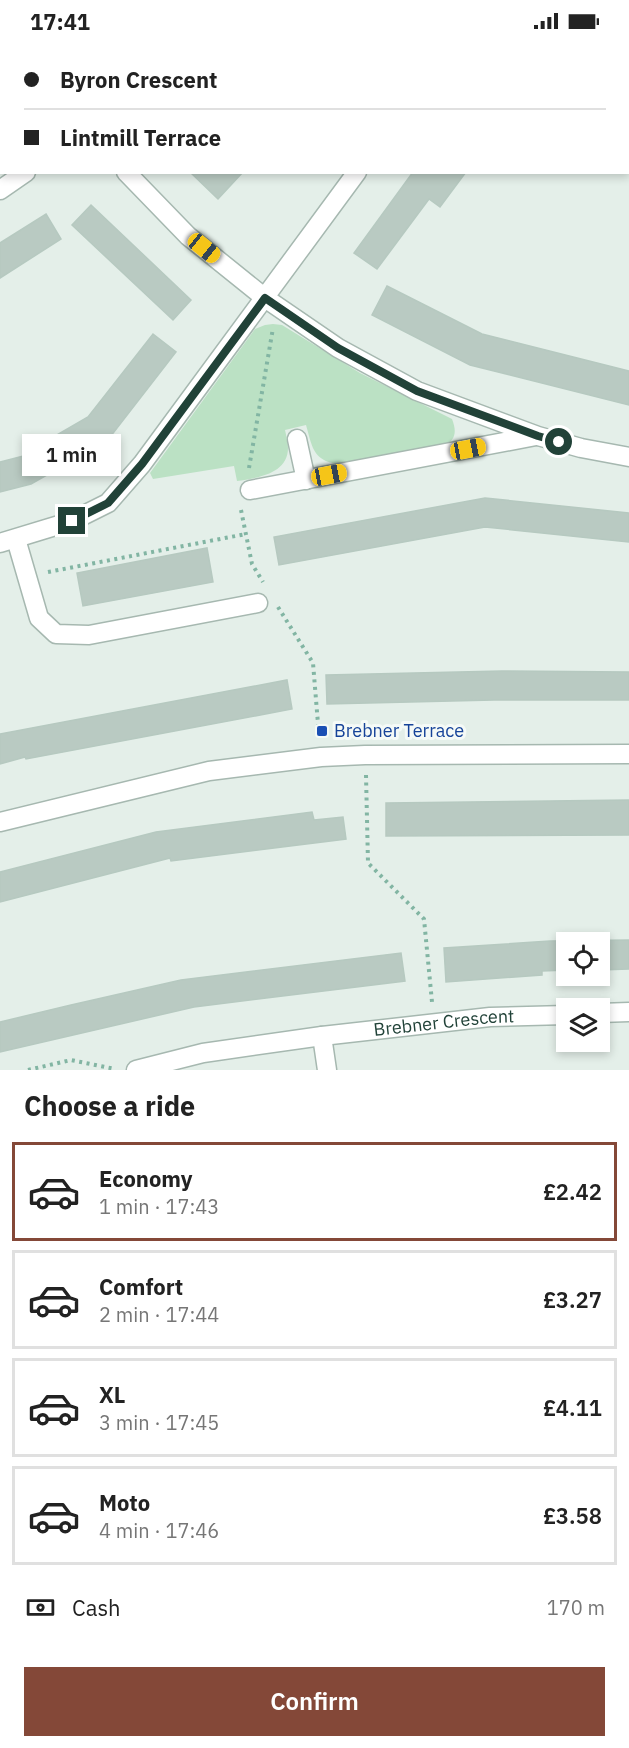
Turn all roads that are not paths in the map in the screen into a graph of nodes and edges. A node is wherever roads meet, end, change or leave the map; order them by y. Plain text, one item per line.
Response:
1 (23, 174) edge
2 (128, 174) edge
3 (356, 174) edge
4 (0, 190) edge
5 (265, 298) junction
6 (538, 436) junction
7 (297, 439) dead end
8 (629, 457) edge
9 (306, 480) junction
10 (250, 490) road end
11 (8, 541) edge
12 (267, 603) road end
13 (629, 754) edge
14 (0, 822) edge
15 (629, 1012) edge
16 (610, 1013) edge
17 (556, 1015) edge
18 (322, 1036) junction
19 (136, 1070) edge
20 (327, 1070) edge

1 - 4 street
2 - 5 street
3 - 5 street
5 - 6 street
5 - 11 street
6 - 8 street
6 - 9 street
7 - 9 street
9 - 10 street
11 - 12 street
13 - 14 street
15 - 16 street
17 - 18 street, Brebner Crescent
18 - 19 street, Brebner Crescent
18 - 20 street

